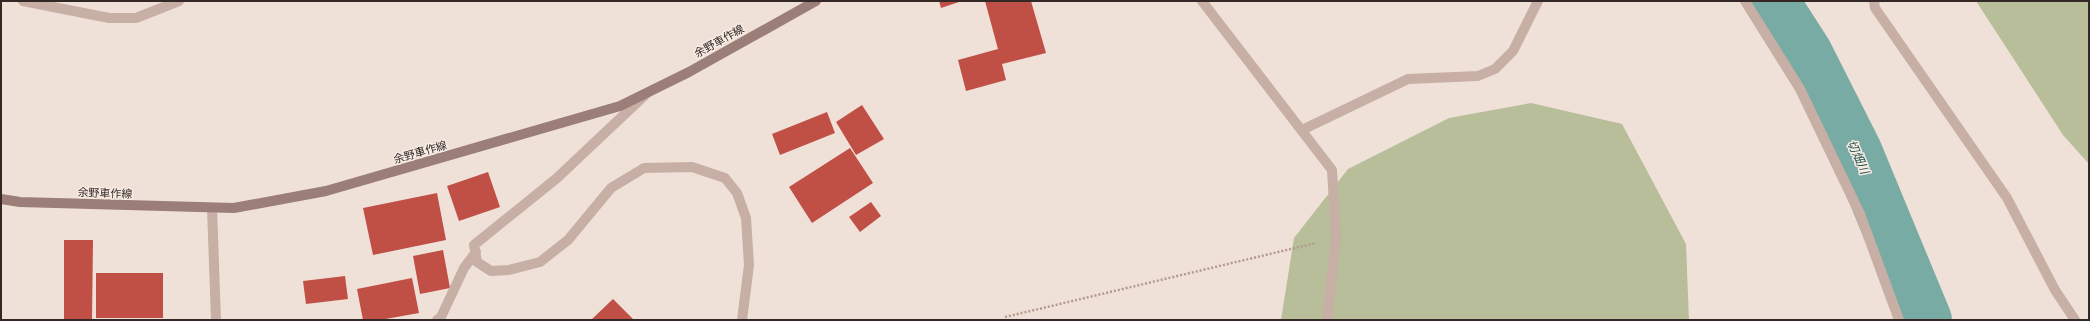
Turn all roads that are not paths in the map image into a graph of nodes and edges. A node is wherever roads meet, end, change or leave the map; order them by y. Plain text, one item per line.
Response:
1 (23, 1) edge
2 (179, 1) edge
3 (816, 1) edge
4 (1202, 1) edge
5 (1538, 1) edge
6 (1744, 1) edge
7 (1874, 1) edge
8 (648, 92) junction
9 (1302, 130) junction
10 (1, 199) edge
11 (212, 208) junction
12 (476, 252) junction
13 (216, 320) edge
14 (437, 320) edge
15 (742, 320) edge
16 (1327, 320) edge
17 (1899, 320) edge
18 (2075, 320) edge

1 - 2 street
3 - 8 main road, 余野車作線
4 - 9 street
5 - 9 street
6 - 17 street
7 - 18 street
8 - 11 main road, 余野車作線
8 - 12 street
9 - 16 street
10 - 11 main road, 余野車作線
11 - 13 street
12 - 14 street
12 - 15 street

